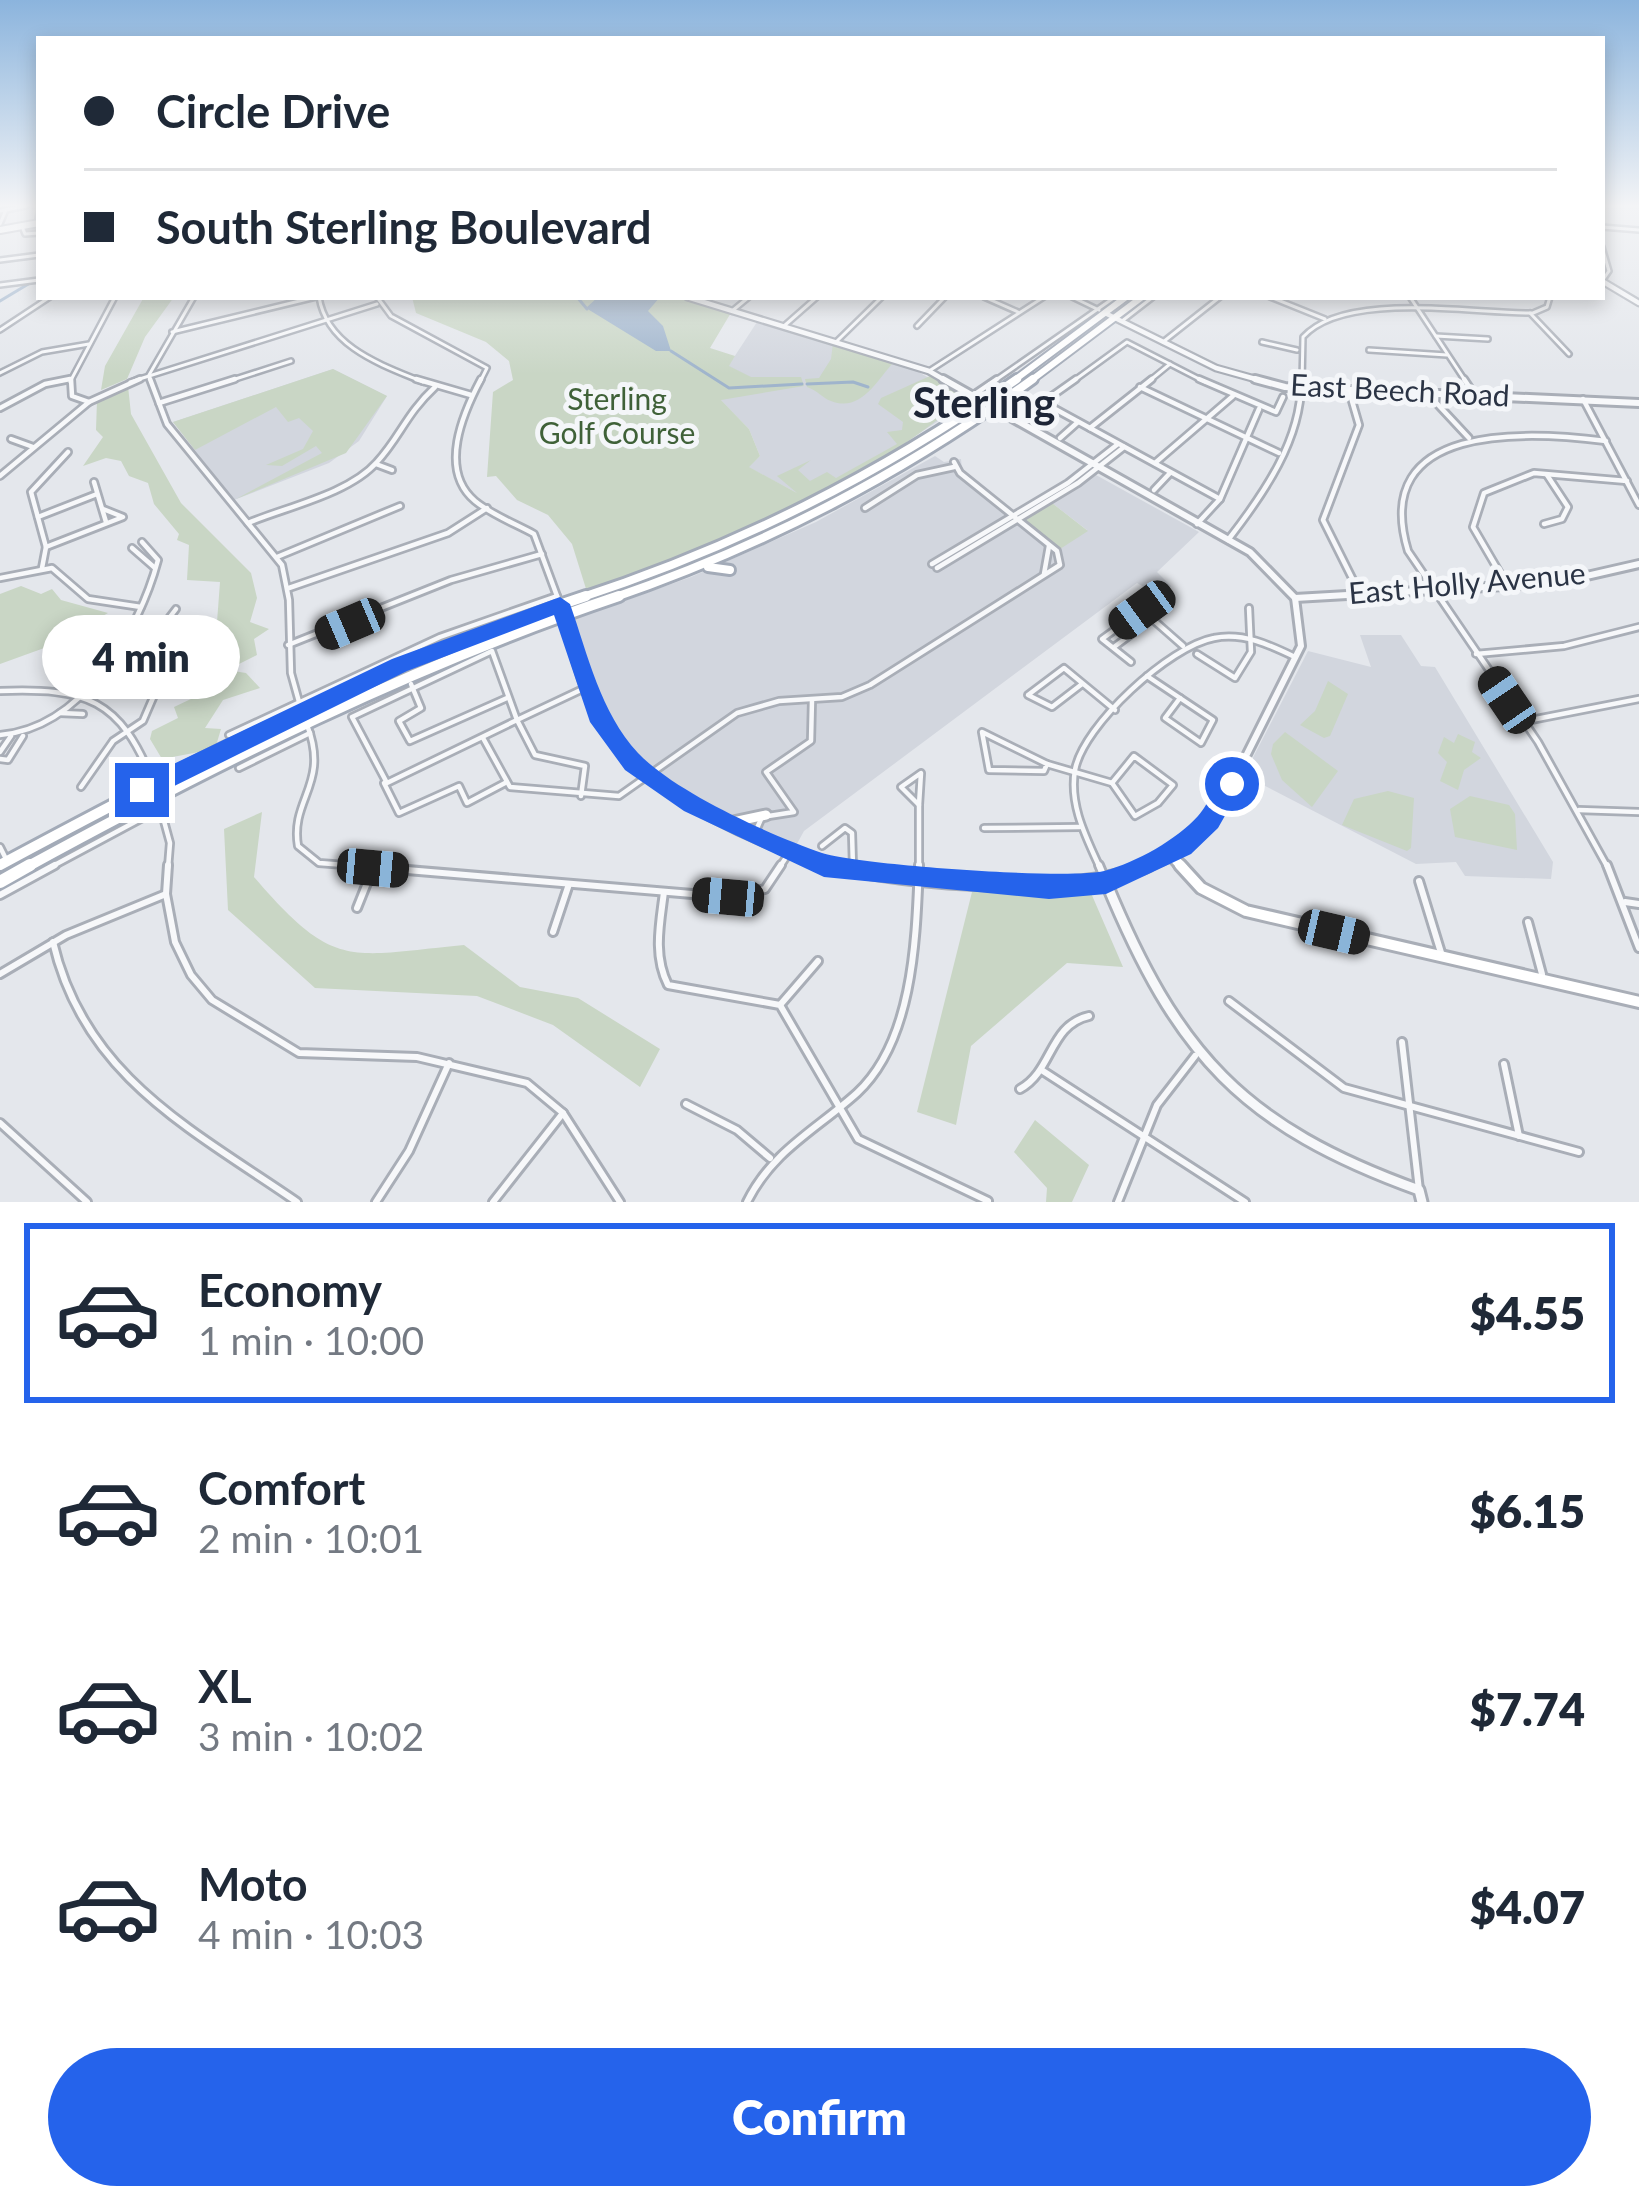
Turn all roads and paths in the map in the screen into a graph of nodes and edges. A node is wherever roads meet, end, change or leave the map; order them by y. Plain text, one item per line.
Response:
1 (36, 280) edge
2 (1605, 282) edge
3 (0, 285) edge
4 (45, 300) edge
5 (114, 300) edge
6 (192, 300) edge
7 (307, 300) edge
8 (319, 300) edge
9 (378, 300) edge
10 (697, 300) edge
11 (745, 300) edge
12 (814, 300) edge
13 (879, 300) edge
14 (942, 300) edge
15 (991, 300) edge
16 (1039, 300) edge
17 (1078, 300) edge
18 (1114, 300) edge
19 (1123, 300) edge
20 (1137, 300) edge
21 (1147, 300) edge
22 (1216, 300) edge
23 (1277, 300) edge
24 (1412, 300) edge
25 (1549, 300) edge
26 (1639, 303) edge
27 (732, 311) junction
28 (1419, 311) junction
29 (1019, 313) junction
30 (1529, 313) junction
31 (1110, 315) junction
32 (326, 320) junction
33 (1327, 320) junction
34 (784, 326) junction
35 (917, 326) dead end
36 (0, 330) edge
37 (172, 332) junction
38 (1436, 336) junction
39 (1488, 339) dead end
40 (837, 341) junction
41 (1162, 342) junction
42 (1262, 342) dead end
43 (89, 344) junction
44 (1298, 350) junction
45 (1369, 350) dead end
46 (1569, 354) dead end
47 (1448, 355) junction
48 (291, 361) dead end
49 (1170, 364) junction
50 (1216, 368) junction
51 (929, 370) junction
52 (0, 373) edge
53 (149, 375) junction
54 (70, 379) junction
55 (1203, 381) junction
56 (435, 387) junction
57 (1140, 387) junction
58 (1299, 389) junction
59 (1350, 394) junction
60 (473, 395) junction
61 (1429, 395) junction
62 (1233, 396) junction
63 (1283, 397) dead end
64 (1476, 397) junction
65 (1582, 399) junction
66 (981, 400) junction
67 (89, 402) junction
68 (159, 403) junction
69 (1045, 403) junction
70 (1639, 403) edge
71 (0, 408) edge
72 (1259, 409) junction
73 (1025, 415) dead end
74 (1204, 421) junction
75 (1078, 422) junction
76 (1090, 428) junction
77 (1469, 438) junction
78 (11, 439) dead end
79 (1060, 439) dead end
80 (1245, 441) junction
81 (1606, 441) junction
82 (1121, 446) junction
83 (34, 448) junction
84 (68, 452) dead end
85 (1279, 453) junction
86 (376, 464) junction
87 (1153, 464) junction
88 (1094, 468) junction
89 (392, 470) dead end
90 (1170, 473) junction
91 (1546, 473) junction
92 (0, 476) edge
93 (94, 482) dead end
94 (1627, 482) junction
95 (1154, 490) dead end
96 (97, 494) junction
97 (1220, 499) junction
98 (1639, 505) edge
99 (400, 506) dead end
100 (103, 508) junction
101 (487, 508) junction
102 (866, 508) dead end
103 (38, 517) junction
104 (1015, 518) junction
105 (106, 523) junction
106 (248, 523) junction
107 (1197, 524) junction
108 (1544, 524) dead end
109 (1228, 540) junction
110 (142, 542) dead end
111 (46, 547) junction
112 (132, 548) dead end
113 (543, 553) junction
114 (278, 557) junction
115 (1639, 564) edge
116 (934, 566) dead end
117 (42, 568) junction
118 (155, 568) junction
119 (702, 568) junction
120 (730, 570) dead end
121 (0, 578) edge
122 (289, 587) junction
123 (1508, 587) junction
124 (1435, 590) junction
125 (1360, 594) junction
126 (1294, 598) junction
127 (560, 605) junction
128 (145, 607) junction
129 (1250, 608) dead end
130 (176, 609) dead end
131 (1153, 618) junction
132 (134, 622) junction
133 (1639, 626) edge
134 (1251, 640) junction
135 (288, 645) junction
136 (1183, 646) junction
137 (1113, 648) junction
138 (1197, 654) dead end
139 (1476, 654) junction
140 (1297, 658) junction
141 (1131, 662) dead end
142 (163, 674) dead end
143 (1147, 676) junction
144 (411, 684) junction
145 (1082, 684) junction
146 (587, 687) junction
147 (0, 692) edge
148 (79, 693) junction
149 (507, 698) junction
150 (1180, 698) junction
151 (1639, 698) edge
152 (812, 699) junction
153 (1115, 710) junction
154 (60, 713) junction
155 (83, 714) dead end
156 (304, 717) junction
157 (518, 721) junction
158 (1521, 722) junction
159 (132, 730) junction
160 (25, 734) junction
161 (0, 735) edge
162 (229, 735) dead end
163 (11, 736) junction
164 (483, 737) junction
165 (0, 756) edge
166 (1047, 764) junction
167 (239, 768) dead end
168 (1075, 772) junction
169 (648, 775) junction
170 (383, 782) junction
171 (505, 783) junction
172 (1112, 783) junction
173 (81, 787) dead end
174 (581, 796) junction
175 (158, 797) junction
176 (919, 805) junction
177 (1578, 810) junction
178 (1639, 812) edge
179 (766, 815) junction
180 (731, 823) junction
181 (1083, 826) junction
182 (984, 828) dead end
183 (754, 835) junction
184 (823, 846) dead end
185 (0, 847) edge
186 (789, 853) junction
187 (1171, 855) junction
188 (3, 863) edge
189 (373, 868) junction
190 (853, 872) junction
191 (921, 878) junction
192 (1419, 881) dead end
193 (0, 882) edge
194 (1106, 882) junction
195 (569, 884) junction
196 (664, 892) junction
197 (166, 894) junction
198 (0, 895) edge
199 (1625, 902) junction
200 (1639, 904) edge
201 (357, 908) dead end
202 (1528, 922) dead end
203 (554, 932) dead end
204 (53, 942) junction
205 (1639, 948) edge
206 (1442, 956) junction
207 (818, 961) dead end
208 (0, 974) edge
209 (1543, 980) junction
210 (1229, 1001) dead end
211 (1639, 1003) edge
212 (780, 1005) junction
213 (1090, 1016) dead end
214 (1402, 1042) dead end
215 (1195, 1056) junction
216 (449, 1063) junction
217 (1504, 1064) dead end
218 (1043, 1071) junction
219 (1019, 1089) dead end
220 (686, 1104) dead end
221 (837, 1106) junction
222 (1410, 1109) junction
223 (562, 1113) junction
224 (0, 1123) edge
225 (1145, 1135) junction
226 (1519, 1136) junction
227 (1580, 1152) dead end
228 (770, 1158) junction
229 (1420, 1196) edge
230 (988, 1201) edge
231 (88, 1202) edge
232 (297, 1202) edge
233 (376, 1202) edge
234 (493, 1202) edge
235 (620, 1202) edge
236 (747, 1202) edge
237 (1118, 1202) edge
238 (1245, 1202) edge

1 - 3 street
2 - 26 street
4 - 36 street
5 - 43 street
6 - 37 street
7 - 37 street
8 - 32 street
9 - 32 street
9 - 60 street
10 - 27 street
11 - 27 street
12 - 34 street
13 - 40 street
14 - 35 street
15 - 29 street
16 - 29 street
17 - 31 street
18 - 31 street
19 - 31 main road
20 - 31 main road
21 - 31 street
22 - 41 street
23 - 33 street
24 - 28 street
25 - 30 street
27 - 34 street
28 - 30 street
28 - 33 street
28 - 38 street
29 - 51 street
30 - 46 street
31 - 41 street, East Beech Road
31 - 66 main road
31 - 66 street
32 - 53 street
32 - 56 street
33 - 44 street
34 - 40 street
37 - 53 street
38 - 39 street
38 - 47 street
40 - 51 street
41 - 50 street, East Beech Road
42 - 44 street
43 - 52 street
43 - 54 street
44 - 58 street
45 - 47 street
47 - 64 street
48 - 68 street
49 - 55 street
49 - 57 street
49 - 69 street
50 - 55 street
50 - 58 street, East Beech Road
51 - 66 street
53 - 67 street
53 - 68 street
54 - 67 street
54 - 71 street
55 - 62 street
56 - 60 street
56 - 86 street
57 - 74 street
57 - 76 street
58 - 59 street, East Beech Road
58 - 85 street
59 - 61 street, East Beech Road
59 - 125 street
60 - 101 street
61 - 64 street, East Beech Road
61 - 77 street
62 - 72 street
62 - 74 street
63 - 72 street
64 - 65 street, East Beech Road
65 - 70 street, East Beech Road
65 - 81 street
66 - 88 street
66 - 119 main road
66 - 127 main road
67 - 83 street
68 - 106 street
69 - 73 street
69 - 75 street
72 - 80 street
74 - 80 street
74 - 87 street
75 - 76 street
75 - 79 street
76 - 82 street
77 - 81 street
77 - 124 street
78 - 83 street
80 - 85 street
80 - 97 street
81 - 94 street
82 - 87 street
82 - 88 street
83 - 92 street
84 - 103 street
85 - 109 street
86 - 89 street
86 - 106 street
87 - 90 street
88 - 104 street
88 - 107 street
90 - 95 street
90 - 97 street
91 - 94 street
91 - 108 street
91 - 123 street
93 - 96 street
94 - 98 street
96 - 100 street
96 - 103 street
97 - 107 street
99 - 114 street
100 - 105 street
100 - 105 street
101 - 113 street
101 - 122 street
102 - 104 street
103 - 111 street
104 - 116 street
104 - 152 street
105 - 111 street
106 - 114 street
107 - 109 street
109 - 126 street
110 - 118 street
111 - 117 street
112 - 118 street
113 - 127 street
113 - 135 street
114 - 122 street
115 - 123 street, East Holly Avenue
117 - 121 street
117 - 128 street
118 - 128 street
119 - 120 main road
119 - 127 main road
122 - 135 street
123 - 124 street, East Holly Avenue
124 - 125 street, East Holly Avenue
124 - 139 street
125 - 126 street, East Holly Avenue
126 - 140 street
127 - 146 main road
127 - 156 main road
127 - 156 street
128 - 132 street
129 - 134 street
130 - 132 street
131 - 136 street
131 - 137 street
131 - 137 street
132 - 148 street
133 - 139 street
134 - 136 street
134 - 138 street
134 - 140 street
135 - 156 street
136 - 143 street
137 - 141 street
139 - 158 street
140 - 187 street
142 - 159 street
143 - 150 street
143 - 153 street
144 - 149 street
144 - 149 street
144 - 170 street
145 - 145 street
145 - 153 street
146 - 157 street
146 - 169 main road
147 - 148 street
148 - 154 street
148 - 159 street
149 - 157 street
150 - 150 street
151 - 158 street
152 - 169 street
152 - 179 street
153 - 168 street
154 - 155 street
154 - 160 street
156 - 162 street
156 - 167 street
156 - 175 main road
156 - 189 street
157 - 164 street
157 - 174 street
158 - 177 street
159 - 173 street
159 - 175 street
160 - 163 street
160 - 165 street
161 - 163 street
163 - 165 street
164 - 170 street
164 - 171 street
166 - 166 street
166 - 168 street
168 - 172 street
168 - 181 street
169 - 174 street
169 - 180 main road
170 - 171 street
171 - 174 street
172 - 172 street
175 - 188 main road
175 - 193 main road
175 - 197 street
175 - 198 street
176 - 176 street
176 - 191 street
177 - 178 street
177 - 199 street
179 - 180 main road
179 - 183 street
180 - 183 main road
181 - 182 street
181 - 194 street
183 - 186 main road
184 - 190 street
185 - 188 street
186 - 190 main road
186 - 196 street
187 - 194 main road
187 - 206 main road
189 - 195 street
189 - 201 street
190 - 191 main road
191 - 194 main road
191 - 221 street
192 - 206 street
194 - 215 street
195 - 196 street
195 - 203 street
196 - 212 street
197 - 204 street
197 - 216 street
199 - 200 street
199 - 205 street
202 - 209 street
204 - 208 street
204 - 232 street
206 - 209 main road
207 - 212 street
209 - 211 main road
210 - 222 street
212 - 221 street
213 - 218 street
214 - 222 street
215 - 225 street
215 - 229 street
216 - 223 street
216 - 233 street
217 - 226 street
218 - 219 street
218 - 225 street
220 - 228 street
221 - 228 street
221 - 230 street
222 - 226 street
222 - 229 street
223 - 234 street
223 - 235 street
224 - 231 street
225 - 237 street
225 - 238 street
226 - 227 street
228 - 236 street

